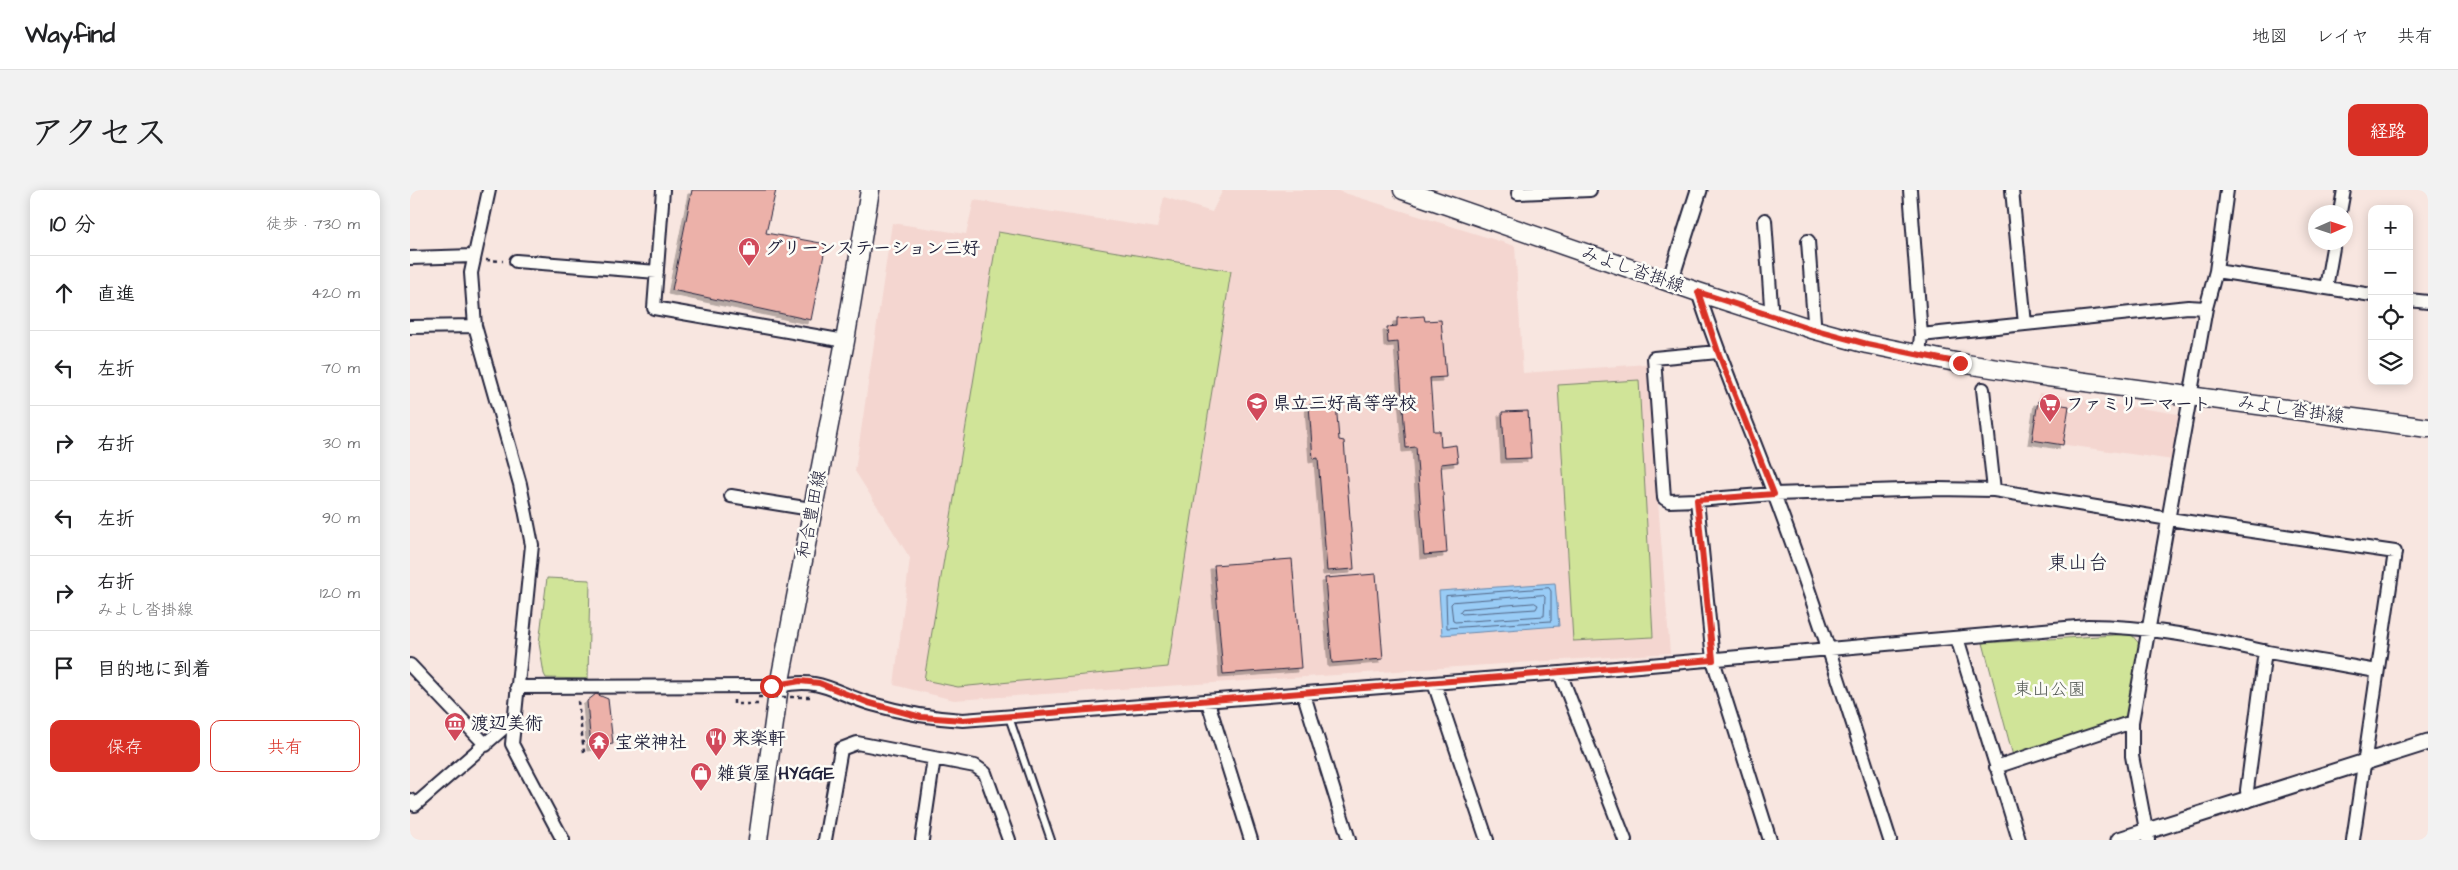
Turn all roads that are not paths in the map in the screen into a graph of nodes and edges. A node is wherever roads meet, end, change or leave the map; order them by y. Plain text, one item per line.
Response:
1 (488, 190) edge
2 (663, 190) edge
3 (870, 190) edge
4 (1403, 190) edge
5 (1590, 190) edge
6 (1910, 190) edge
7 (2012, 190) edge
8 (2227, 190) edge
9 (2344, 190) edge
10 (1697, 191) edge
11 (1518, 193) dead end
12 (2341, 205) edge
13 (1765, 220) dead end
14 (1808, 241) dead end
15 (2333, 250) edge
16 (473, 256) junction
17 (410, 258) edge
18 (516, 261) road end
19 (2216, 271) junction
20 (657, 272) junction
21 (1670, 281) junction
22 (2326, 288) junction
23 (1698, 292) junction
24 (2368, 293) edge
25 (2413, 300) edge
26 (2428, 302) edge
27 (2206, 308) junction
28 (1767, 314) junction
29 (2025, 324) junction
30 (475, 326) junction
31 (410, 327) edge
32 (1812, 329) junction
33 (1921, 335) junction
34 (845, 341) junction
35 (1718, 352) junction
36 (1919, 355) junction
37 (1983, 389) dead end
38 (2190, 396) junction
39 (2428, 428) edge
40 (1994, 490) junction
41 (1774, 494) junction
42 (731, 496) dead end
43 (1697, 500) junction
44 (811, 509) junction
45 (2168, 519) junction
46 (2150, 628) junction
47 (1957, 638) junction
48 (1829, 650) junction
49 (2265, 651) junction
50 (1713, 660) junction
51 (410, 665) edge
52 (2376, 671) junction
53 (1560, 674) junction
54 (1434, 683) junction
55 (779, 686) junction
56 (517, 687) junction
57 (1304, 695) junction
58 (1208, 702) junction
59 (1009, 717) junction
60 (514, 719) junction
61 (2132, 722) junction
62 (2428, 742) edge
63 (486, 745) junction
64 (934, 758) junction
65 (2364, 764) junction
66 (1996, 767) junction
67 (2248, 800) junction
68 (412, 805) edge
69 (2147, 836) edge
70 (563, 840) edge
71 (758, 840) edge
72 (825, 840) edge
73 (922, 840) edge
74 (1009, 840) edge
75 (1051, 840) edge
76 (1250, 840) edge
77 (1349, 840) edge
78 (1487, 840) edge
79 (1625, 840) edge
80 (1770, 840) edge
81 (1890, 840) edge
82 (2019, 840) edge
83 (2119, 840) edge
84 (2353, 840) edge

1 - 16 street
2 - 20 street
3 - 34 main road, 和合豊田線
4 - 21 main road, みよし沓掛線
5 - 11 street
6 - 33 street
7 - 29 street
8 - 19 street
9 - 12 street
10 - 21 street
13 - 28 street
14 - 32 street
15 - 22 street
16 - 17 street
16 - 30 street
18 - 20 street
19 - 22 street
19 - 27 street
20 - 34 street
21 - 23 main road, みよし沓掛線
22 - 24 street
23 - 28 main road, みよし沓掛線
23 - 35 street
25 - 26 street
27 - 29 street
27 - 38 street
28 - 32 main road, みよし沓掛線
29 - 33 street
30 - 31 street
30 - 56 street
32 - 36 main road, みよし沓掛線
33 - 36 street
34 - 44 main road, 和合豊田線
35 - 41 street
35 - 43 street
36 - 38 main road, みよし沓掛線
37 - 40 street
38 - 39 main road, みよし沓掛線
38 - 45 street
40 - 41 street
40 - 45 street
41 - 43 street
41 - 48 street
42 - 44 street
43 - 50 street
44 - 55 main road, 和合豊田線
45 - 46 street
45 - 52 street
46 - 47 street
46 - 49 street
46 - 61 street
47 - 48 street
47 - 66 street
48 - 50 street
48 - 81 street
49 - 52 street
49 - 67 street
50 - 53 street
50 - 80 street
51 - 63 street
52 - 65 street
53 - 54 street
53 - 79 street
54 - 57 street
54 - 78 street
55 - 56 street
55 - 59 street
55 - 71 main road, 和合豊田線
56 - 60 street
57 - 58 street
57 - 77 street
58 - 59 street
58 - 76 street
59 - 75 lane
60 - 63 street
60 - 70 street
61 - 66 street
61 - 69 street
62 - 65 street
63 - 68 street
64 - 72 street
64 - 73 street
64 - 74 street
65 - 67 street
65 - 84 street
66 - 82 street
67 - 69 street
69 - 83 street

